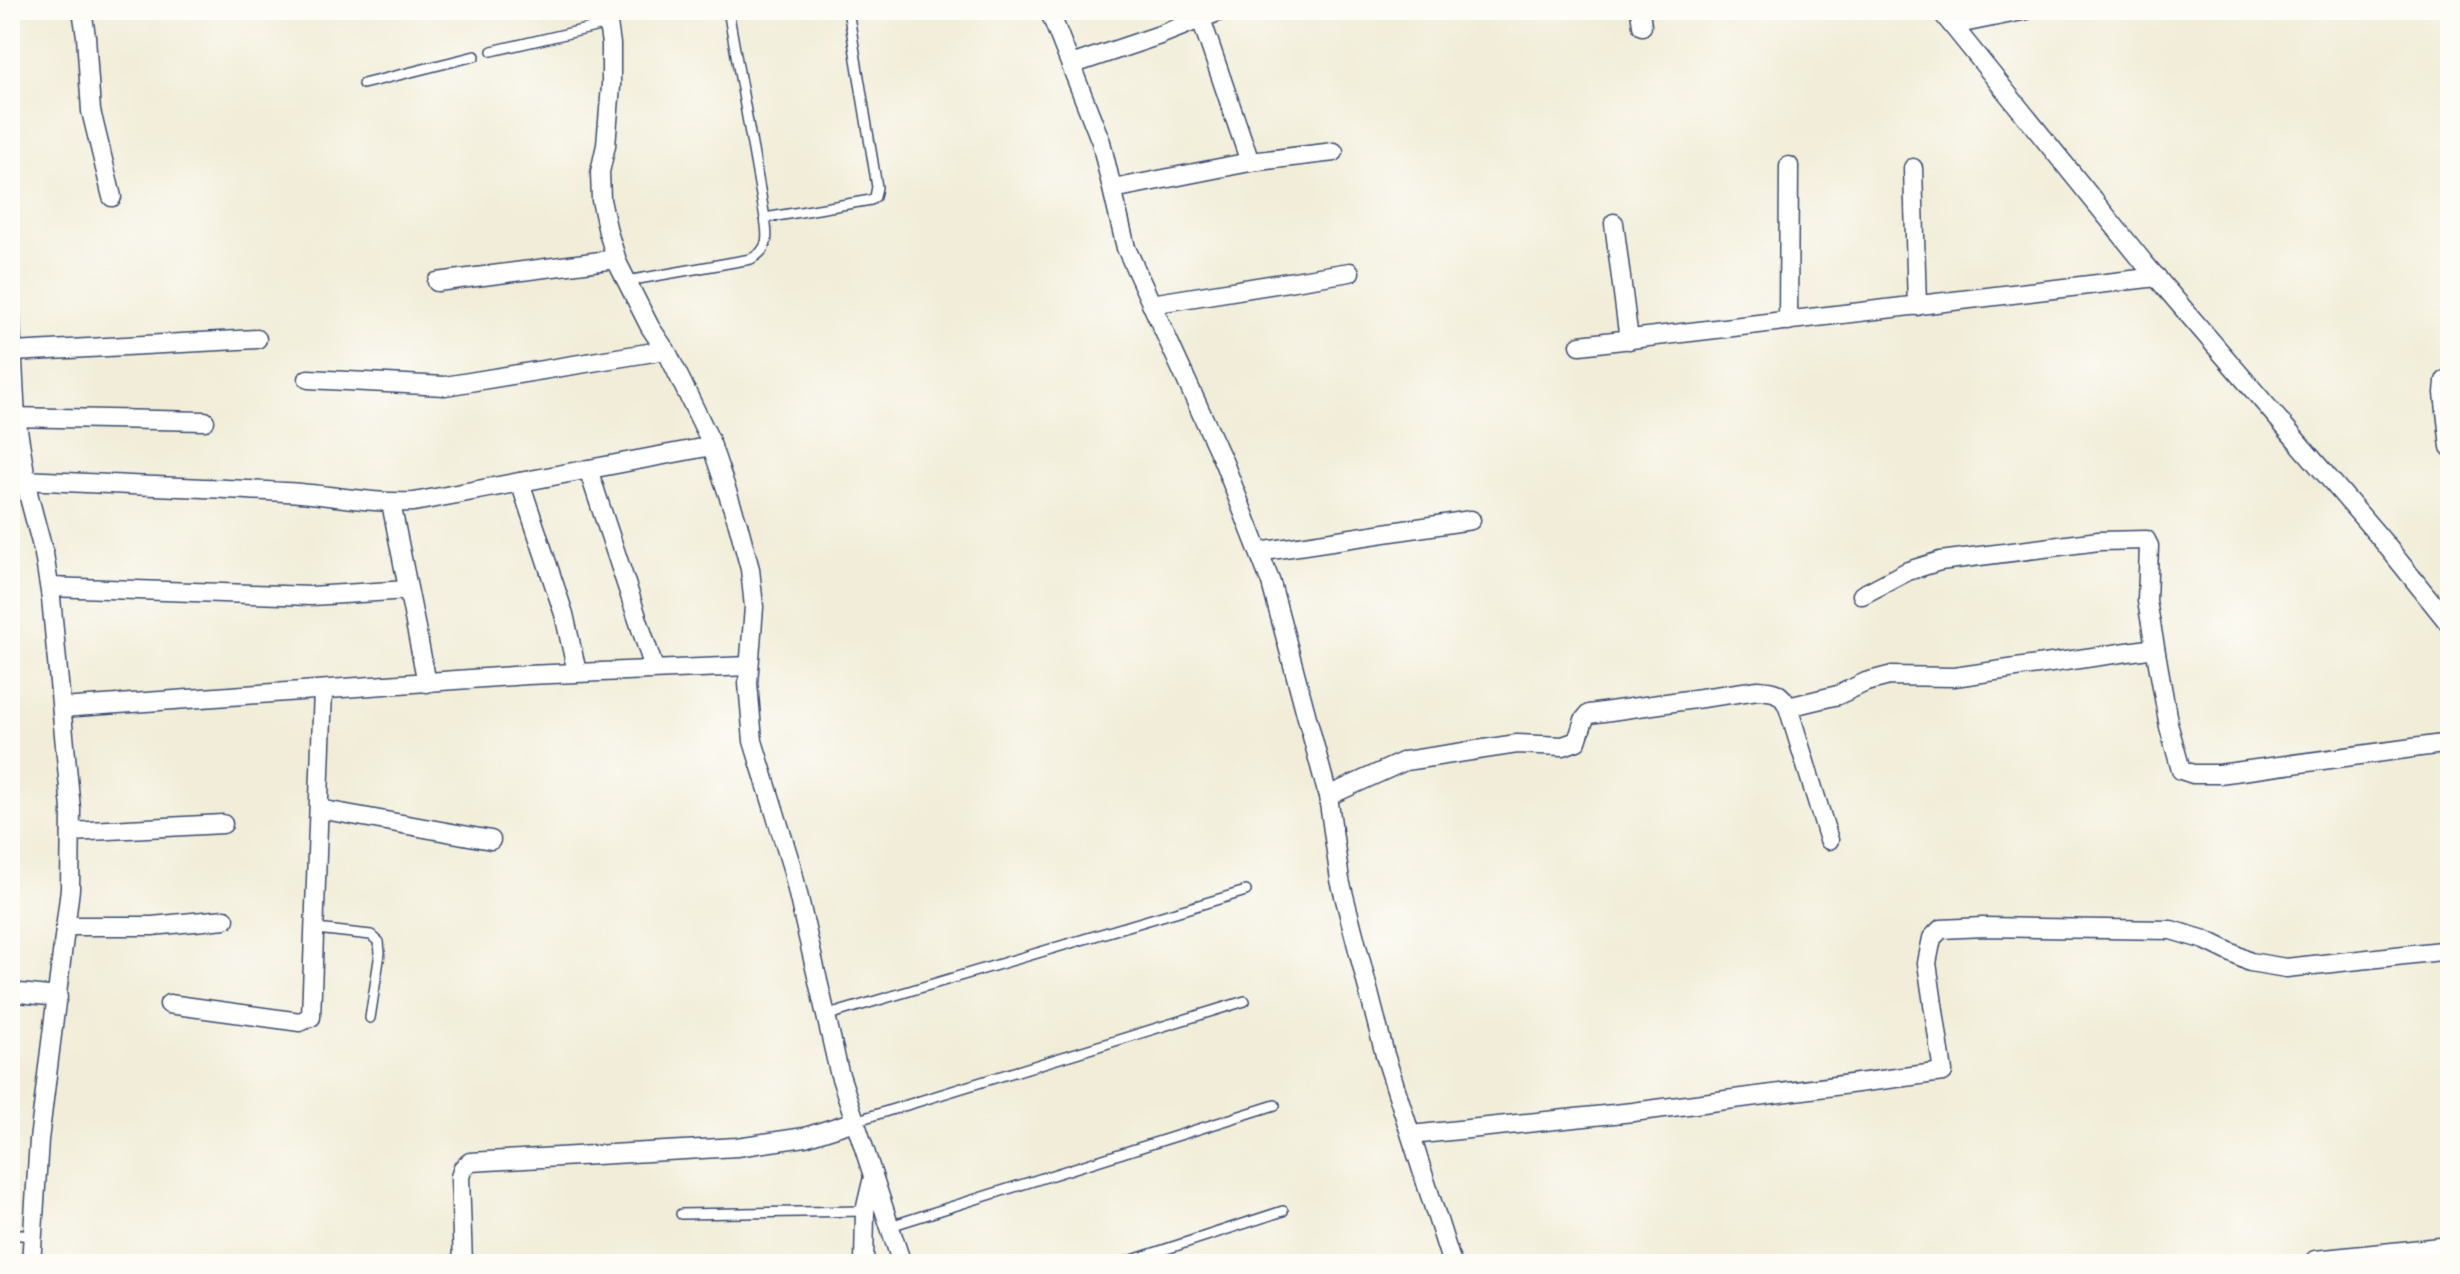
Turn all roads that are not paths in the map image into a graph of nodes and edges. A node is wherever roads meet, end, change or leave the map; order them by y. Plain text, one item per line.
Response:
1 (82, 10) edge
2 (728, 10) edge
3 (848, 10) edge
4 (1049, 10) edge
5 (1223, 10) edge
6 (1940, 10) edge
7 (2027, 10) edge
8 (607, 17) edge
9 (1201, 19) junction
10 (1953, 25) junction
11 (492, 51) dead end
12 (475, 56) dead end
13 (1071, 65) junction
14 (363, 84) dead end
15 (1334, 152) dead end
16 (1250, 162) junction
17 (1789, 166) dead end
18 (1913, 168) dead end
19 (1113, 189) junction
20 (112, 197) dead end
21 (765, 218) junction
22 (1614, 223) dead end
23 (616, 259) junction
24 (1350, 272) dead end
25 (2157, 277) junction
26 (627, 281) junction
27 (437, 282) dead end
28 (1151, 304) junction
29 (10, 306) edge
30 (1917, 306) junction
31 (1788, 321) junction
32 (257, 339) dead end
33 (1629, 340) junction
34 (1580, 345) dead end
35 (666, 350) junction
36 (13, 352) junction
37 (2450, 377) edge
38 (308, 379) dead end
39 (13, 418) edge
40 (205, 421) dead end
41 (712, 446) junction
42 (2450, 447) edge
43 (588, 469) junction
44 (27, 480) junction
45 (520, 482) junction
46 (391, 503) junction
47 (1471, 520) dead end
48 (1259, 552) junction
49 (50, 587) junction
50 (408, 590) junction
51 (1862, 595) dead end
52 (2450, 625) edge
53 (2155, 648) junction
54 (749, 666) junction
55 (654, 668) junction
56 (577, 672) junction
57 (427, 683) junction
58 (323, 690) junction
59 (1788, 707) junction
60 (62, 708) junction
61 (2450, 743) edge
62 (1328, 796) junction
63 (319, 809) junction
64 (223, 824) dead end
65 (71, 832) junction
66 (491, 840) dead end
67 (1829, 840) dead end
68 (1246, 891) dead end
69 (225, 919) dead end
70 (66, 926) junction
71 (316, 929) junction
72 (2450, 950) edge
73 (10, 992) edge
74 (58, 997) junction
75 (1245, 1001) dead end
76 (169, 1004) dead end
77 (825, 1016) junction
78 (370, 1018) dead end
79 (1275, 1105) dead end
80 (855, 1121) junction
81 (1411, 1135) junction
82 (873, 1177) junction
83 (865, 1211) junction
84 (1283, 1211) dead end
85 (681, 1214) dead end
86 (890, 1226) junction
87 (10, 1234) edge
88 (33, 1236) junction
89 (2450, 1246) edge
90 (2315, 1260) dead end
91 (31, 1264) edge
92 (463, 1264) edge
93 (864, 1264) edge
94 (902, 1264) edge
95 (1120, 1264) edge
96 (1452, 1264) edge

1 - 20 street
2 - 21 lane
3 - 21 lane
4 - 13 street
5 - 9 street
6 - 10 street
7 - 10 street
8 - 11 lane
8 - 23 street
9 - 13 street
9 - 16 street
10 - 25 street
12 - 14 lane
13 - 19 street
15 - 16 street
16 - 19 street
17 - 31 street
18 - 30 street
19 - 28 street
21 - 26 lane
22 - 33 street
23 - 26 street
23 - 27 street
24 - 28 street
25 - 30 street
25 - 52 street
26 - 35 street
28 - 48 street
29 - 36 street
30 - 31 street
31 - 33 street
32 - 36 street
33 - 34 street
35 - 38 street
35 - 41 street
36 - 39 street
37 - 42 street
39 - 40 street
39 - 44 street
41 - 43 street
41 - 54 street
43 - 45 street
43 - 55 street
44 - 46 street
44 - 49 street
45 - 46 street
45 - 56 street
46 - 50 street
47 - 48 street
48 - 62 street
49 - 50 street
49 - 60 street
50 - 57 street
51 - 53 street
53 - 59 street
53 - 61 street
54 - 55 street
54 - 77 street
55 - 56 street
56 - 57 street
57 - 58 street
58 - 60 street
58 - 63 street
59 - 62 street
59 - 67 street
60 - 65 street
62 - 81 street
63 - 66 street
63 - 71 street
64 - 65 street
65 - 70 street
68 - 77 lane
69 - 70 street
70 - 74 street
71 - 76 street
71 - 78 lane
72 - 81 street
73 - 74 street
74 - 88 street
75 - 80 lane
77 - 80 street
79 - 86 lane
80 - 82 street
80 - 92 street
81 - 96 street
82 - 83 street
82 - 86 street
83 - 85 lane
83 - 93 street
84 - 95 lane
86 - 94 street
87 - 88 lane
88 - 91 street
89 - 90 street

